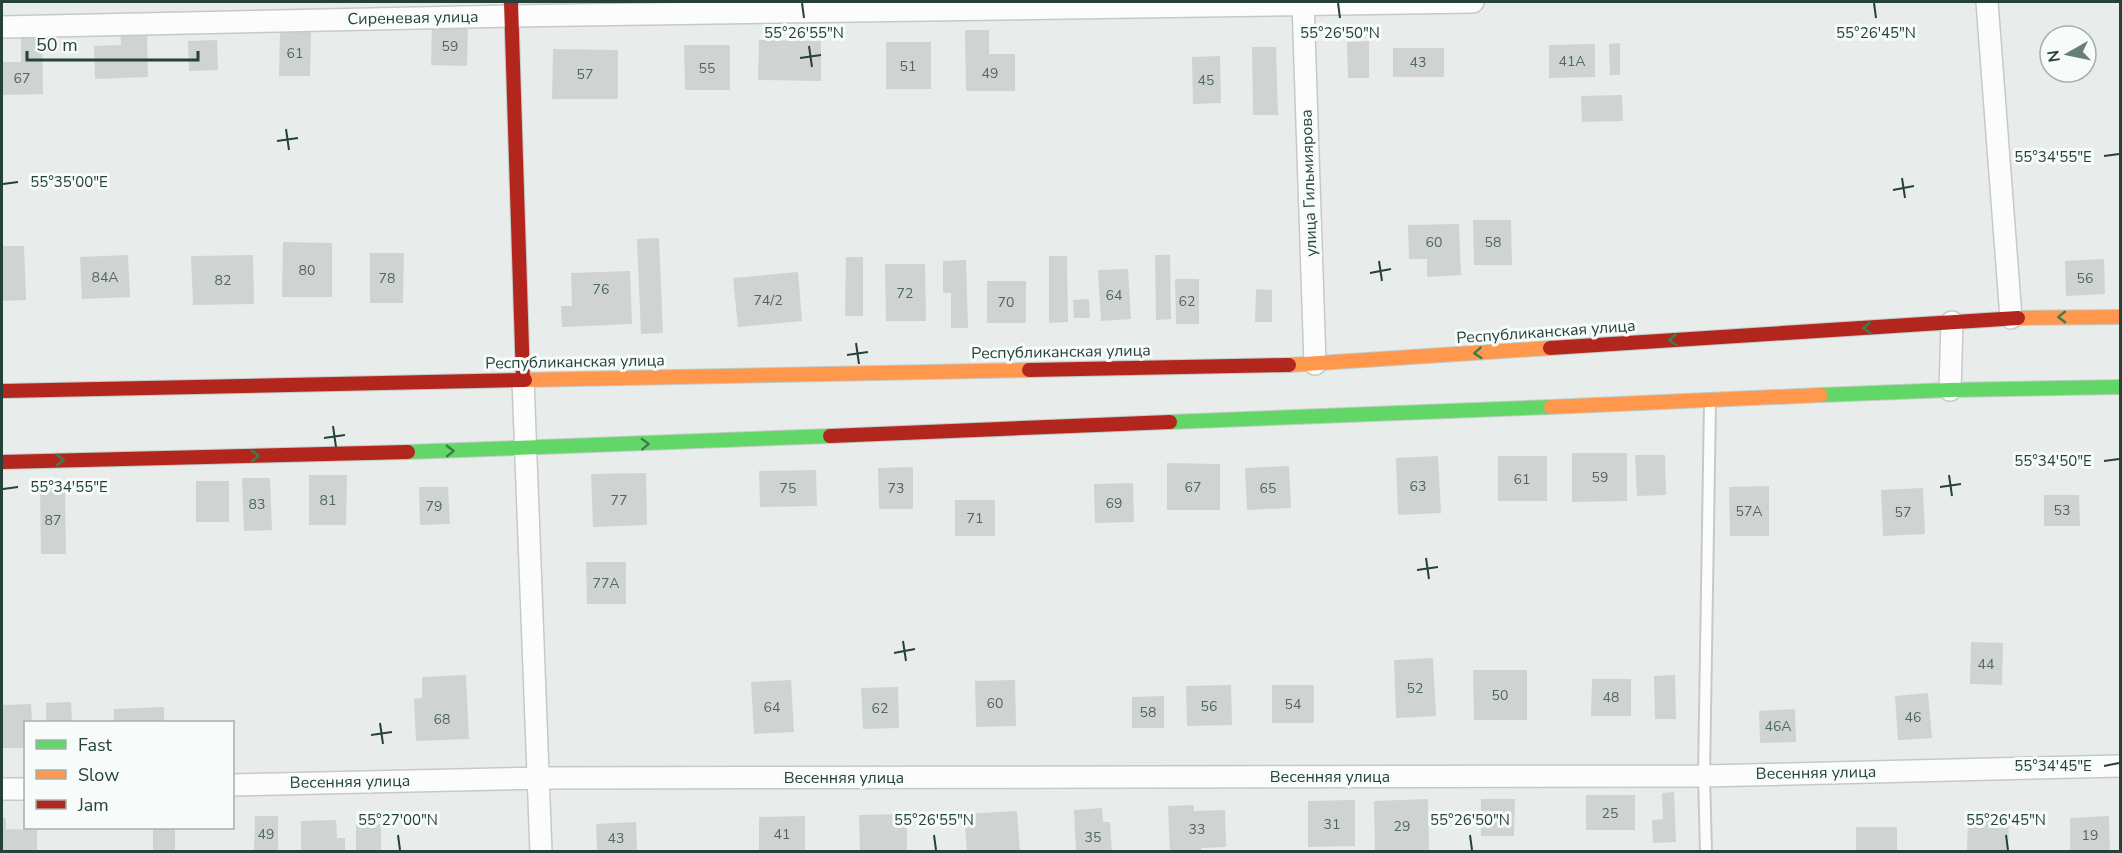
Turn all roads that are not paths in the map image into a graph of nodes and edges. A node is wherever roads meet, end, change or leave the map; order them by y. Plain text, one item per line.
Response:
1 (1473, 2) edge
2 (1987, 2) edge
3 (1303, 3) edge
4 (512, 8) edge
5 (2, 27) edge
6 (2121, 316) edge
7 (2011, 318) junction
8 (1952, 322) junction
9 (1315, 364) junction
10 (523, 380) junction
11 (2121, 387) edge
12 (1950, 390) junction
13 (2, 391) edge
14 (1710, 400) junction
15 (527, 449) junction
16 (2, 462) edge
17 (2121, 766) edge
18 (1704, 776) junction
19 (539, 778) junction
20 (234, 785) edge
21 (2, 789) edge
22 (24, 789) edge
23 (541, 852) edge
24 (1706, 852) edge

1 - 3 street, Сиреневая улица
2 - 7 street
3 - 4 street, Сиреневая улица
3 - 9 street, улица Гильмиярова
4 - 5 street, Сиреневая улица
4 - 10 street
6 -> 7 street, Республиканская улица
7 - 8 street, Республиканская улица
8 -> 9 street, Республиканская улица
8 - 12 street
9 - 10 street, Республиканская улица
10 - 13 street, Республиканская улица
10 - 15 street
11 - 12 street
12 - 14 street
15 -> 14 street
14 - 18 lane
16 -> 15 street
15 - 19 street
17 - 18 street, Весенняя улица
18 - 19 street, Весенняя улица
18 - 24 lane
19 - 20 street, Весенняя улица
19 - 23 street
21 - 22 street

